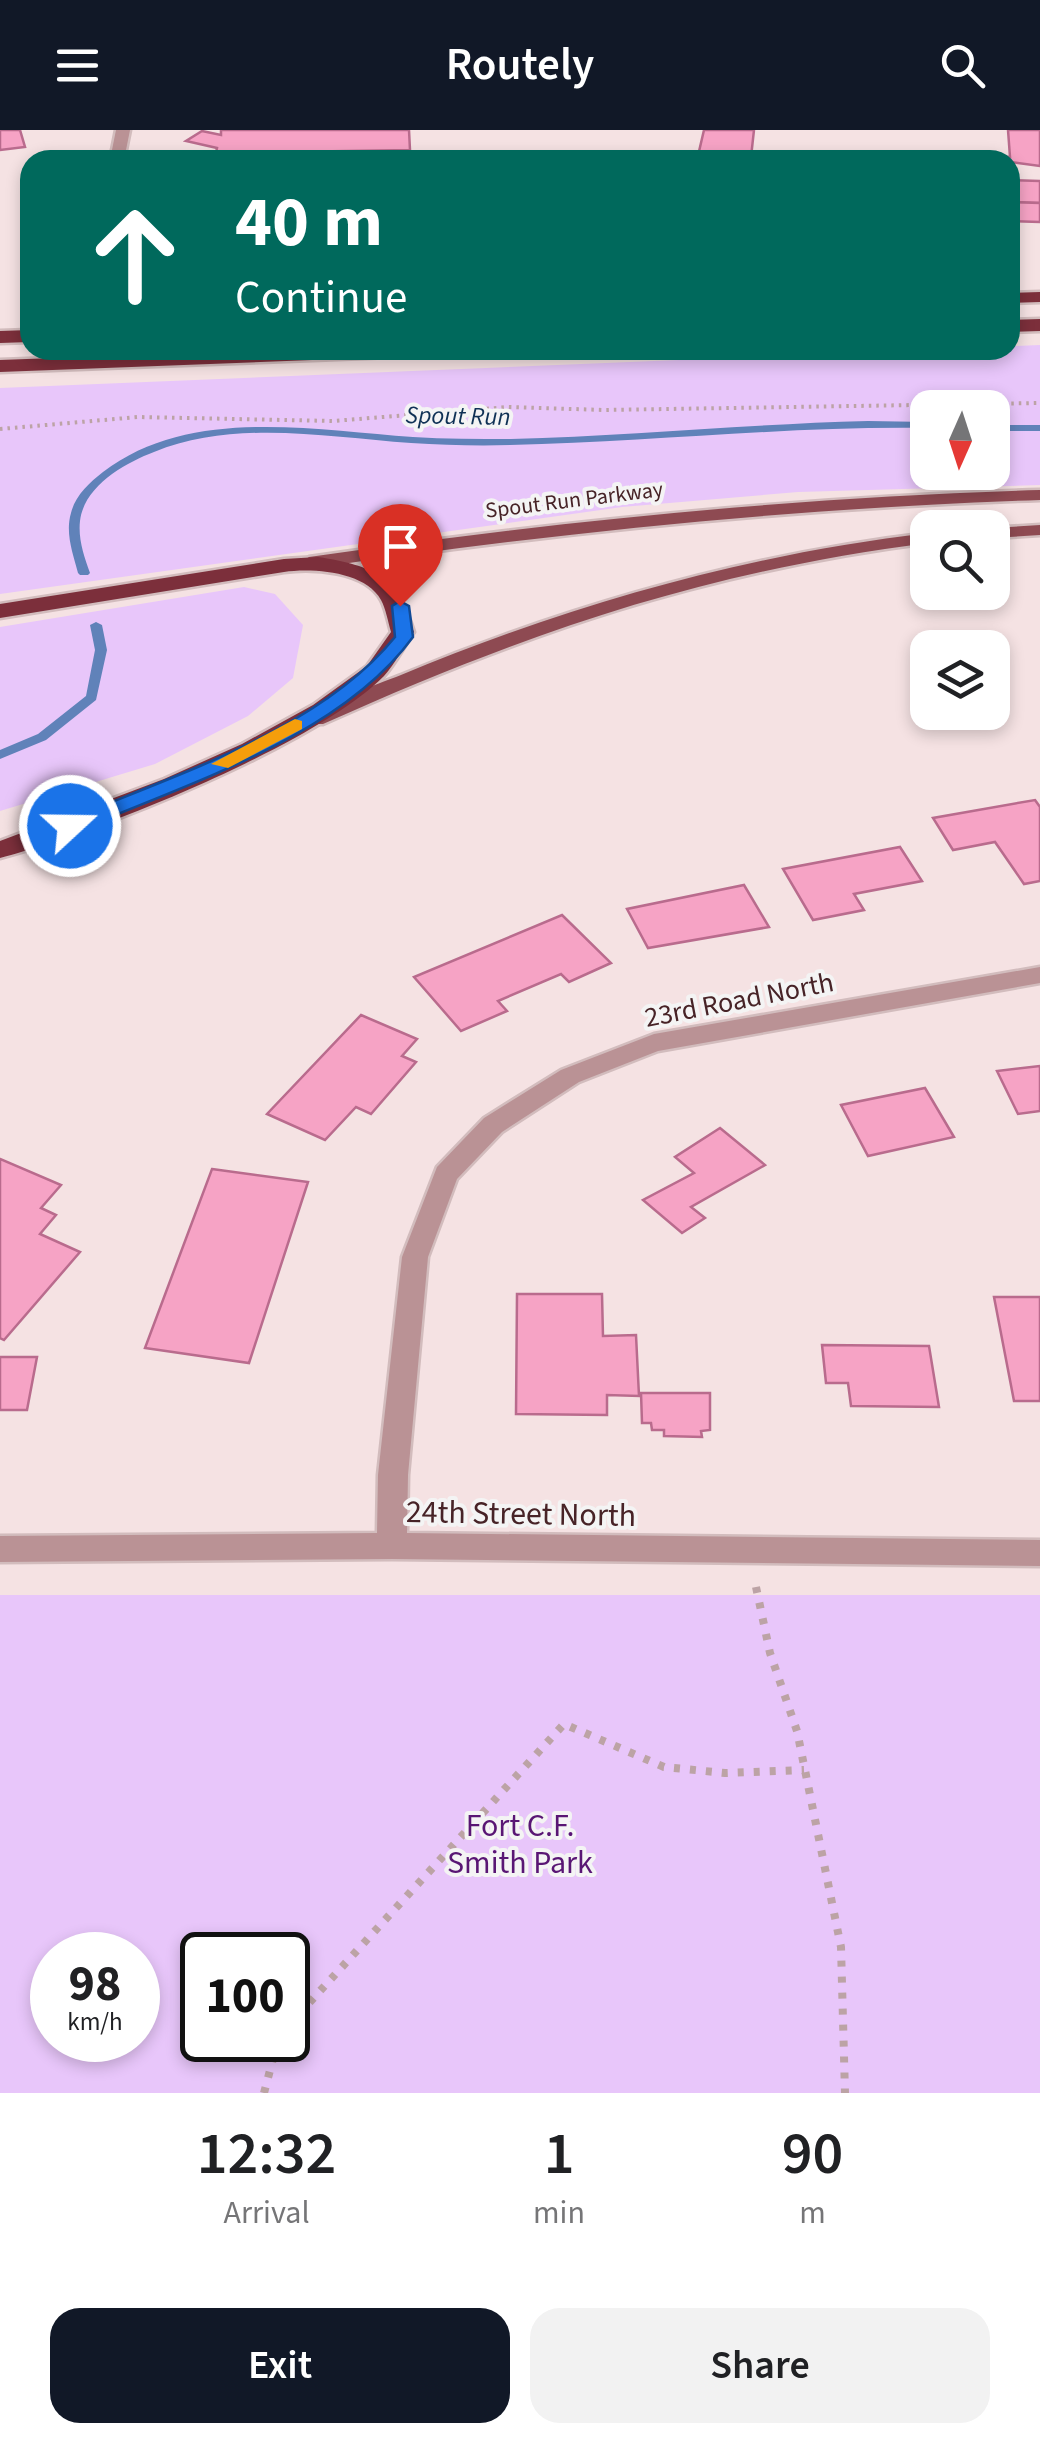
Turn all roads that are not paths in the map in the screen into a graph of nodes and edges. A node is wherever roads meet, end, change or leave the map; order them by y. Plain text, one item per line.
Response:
1 (156, 360) edge
2 (0, 366) edge
3 (1040, 495) edge
4 (1040, 530) edge
5 (1010, 532) edge
6 (910, 541) edge
7 (310, 563) junction
8 (0, 611) edge
9 (270, 741) junction
10 (0, 850) edge
11 (1040, 975) edge
12 (392, 1546) junction
13 (0, 1549) edge
14 (1040, 1553) edge

1 - 2 highway
3 - 7 main road, Spout Run Parkway
4 - 5 main road
6 - 9 main road
7 - 8 highway, Spout Run Parkway
7 - 9 highway
9 - 10 highway
11 - 12 street, 23rd Road North
12 - 13 street, 24th Street North
12 - 14 street, 24th Street North

